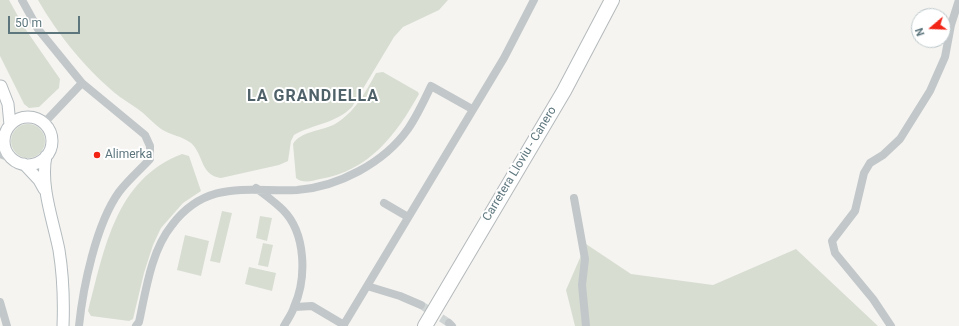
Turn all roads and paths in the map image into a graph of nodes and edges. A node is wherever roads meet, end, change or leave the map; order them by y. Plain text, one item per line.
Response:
1 (22, 0) edge
2 (534, 0) edge
3 (612, 0) edge
4 (959, 0) edge
5 (82, 83) junction
6 (0, 85) edge
7 (472, 109) junction
8 (23, 117) junction
9 (44, 123) junction
10 (10, 125) junction
11 (2, 138) edge
12 (0, 154) edge
13 (46, 156) junction
14 (13, 159) junction
15 (24, 164) junction
16 (256, 188) junction
17 (48, 197) junction
18 (574, 198) dead end
19 (384, 203) dead end
20 (408, 217) junction
21 (367, 286) junction
22 (0, 302) edge
23 (421, 305) tunnel mouth
24 (295, 307) junction
25 (344, 325) edge
26 (7, 326) edge
27 (63, 326) edge
28 (81, 326) edge
29 (136, 326) edge
30 (284, 326) edge
31 (425, 326) edge
32 (586, 326) edge
33 (892, 326) edge

1 - 5 street
2 - 7 street
3 - 31 highway, Carretera Lloviu - Canero
4 - 33 street
5 - 9 street
5 - 28 street
6 - 8 main road
6 - 10 main road
7 - 16 street
7 - 20 street
8 - 9 main road
8 - 10 main road
9 - 13 main road
10 - 11 main road
11 - 14 main road
12 - 14 street
13 - 15 main road
13 - 17 main road
14 - 15 main road
15 - 17 main road
16 - 24 street
16 - 29 street
17 - 27 main road
18 - 32 street
19 - 20 street
20 - 21 street
21 - 23 street
21 - 25 street
22 - 26 street
24 - 25 street
24 - 30 street

